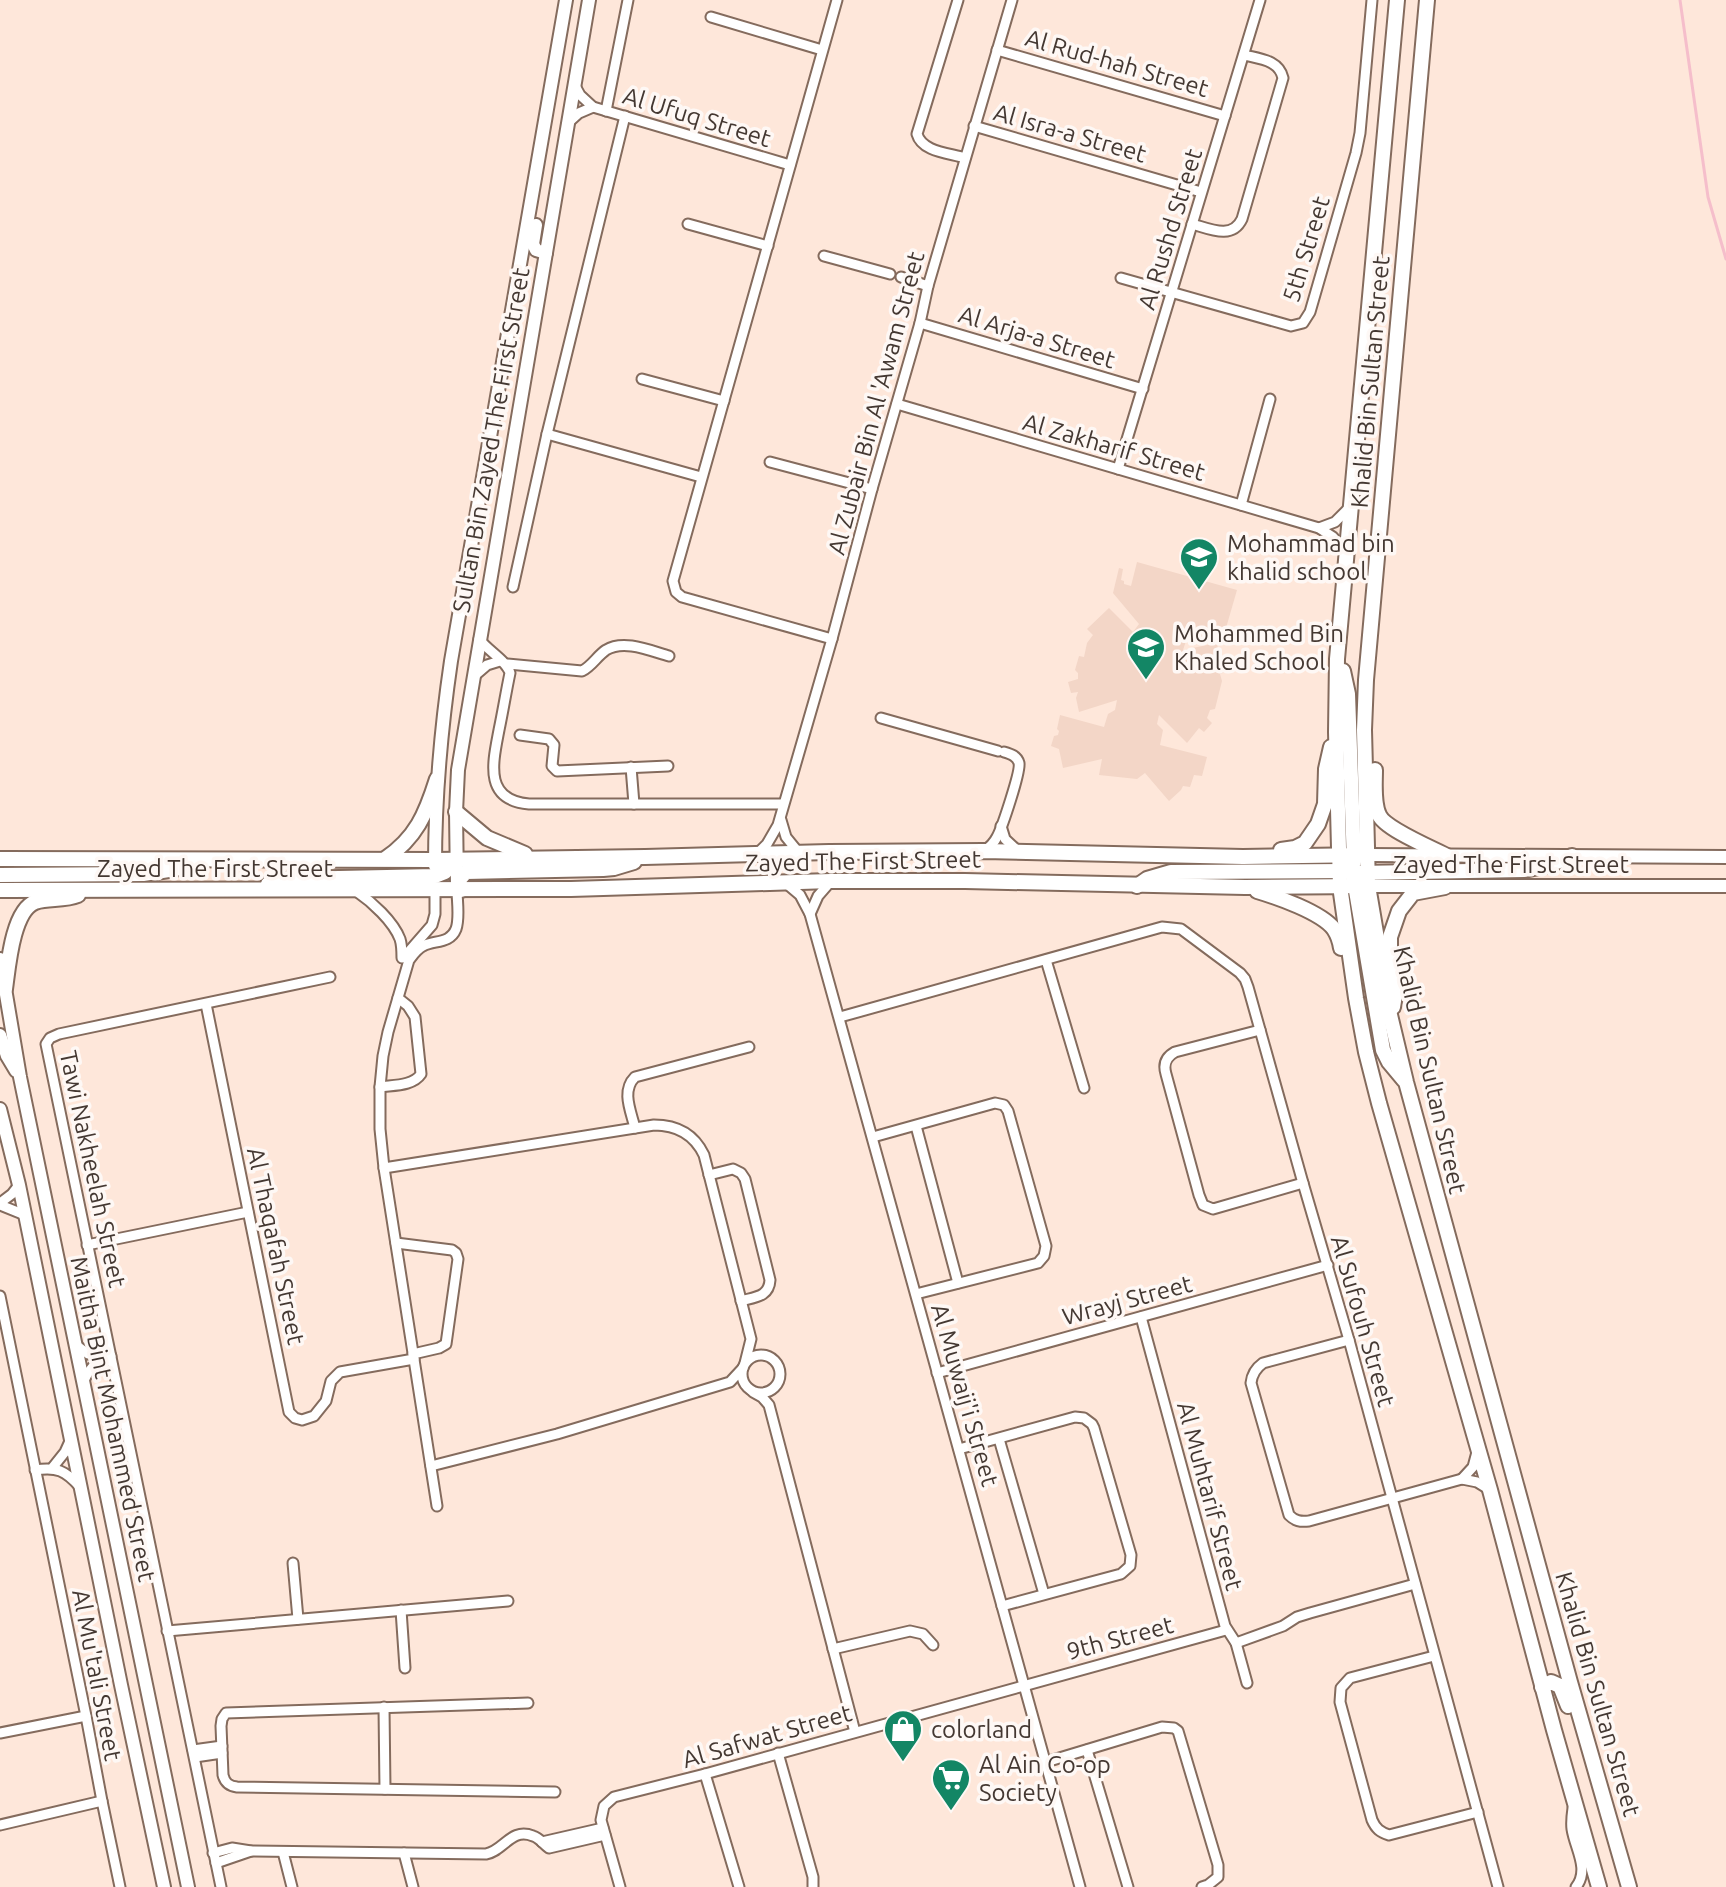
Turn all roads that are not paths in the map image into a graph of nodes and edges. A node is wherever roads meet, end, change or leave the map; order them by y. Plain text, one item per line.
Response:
1 (566, 0) edge
2 (589, 0) edge
3 (628, 0) edge
4 (837, 0) edge
5 (958, 0) edge
6 (1012, 0) edge
7 (1260, 0) edge
8 (1372, 0) edge
9 (1397, 0) edge
10 (1427, 0) edge
11 (711, 17) dead end
12 (822, 50) junction
13 (997, 50) junction
14 (1244, 55) junction
15 (574, 84) junction
16 (593, 107) junction
17 (606, 111) junction
18 (625, 116) junction
19 (1225, 116) junction
20 (568, 123) junction
21 (974, 126) junction
22 (539, 158) junction
23 (965, 158) junction
24 (790, 165) junction
25 (1201, 192) junction
26 (688, 224) dead end
27 (1192, 224) junction
28 (768, 246) junction
29 (546, 253) junction
30 (824, 256) dead end
31 (1121, 278) dead end
32 (928, 286) junction
33 (1172, 292) junction
34 (920, 323) junction
35 (642, 379) dead end
36 (1143, 389) junction
37 (1270, 399) dead end
38 (724, 401) junction
39 (897, 404) junction
40 (547, 434) junction
41 (770, 462) dead end
42 (1118, 469) junction
43 (701, 477) junction
44 (872, 489) junction
45 (1352, 503) junction
46 (1241, 505) junction
47 (1319, 528) junction
48 (1347, 557) junction
49 (513, 587) dead end
50 (479, 639) junction
51 (832, 639) junction
52 (669, 656) dead end
53 (1337, 659) junction
54 (503, 662) junction
55 (473, 677) junction
56 (881, 718) dead end
57 (1364, 730) junction
58 (1336, 732) junction
59 (520, 735) dead end
60 (668, 766) dead end
61 (631, 767) junction
62 (437, 779) junction
63 (634, 804) junction
64 (783, 804) junction
65 (456, 812) junction
66 (780, 817) junction
67 (1001, 826) junction
68 (984, 851) junction
69 (1019, 852) junction
70 (799, 853) junction
71 (757, 854) junction
72 (1338, 856) junction
73 (1572, 856) junction
74 (645, 857) junction
75 (1243, 857) junction
76 (1449, 857) junction
77 (1726, 857) edge
78 (456, 858) junction
79 (0, 859) edge
80 (204, 859) junction
81 (385, 859) junction
82 (541, 859) junction
83 (435, 860) junction
84 (1355, 872) junction
85 (0, 875) edge
86 (831, 881) junction
87 (435, 882) junction
88 (784, 882) junction
89 (1137, 886) junction
90 (1726, 886) edge
91 (1245, 887) junction
92 (1445, 887) junction
93 (353, 889) junction
94 (0, 890) edge
95 (87, 890) junction
96 (252, 890) junction
97 (459, 890) junction
98 (810, 914) junction
99 (0, 959) edge
100 (1046, 960) junction
101 (403, 962) junction
102 (330, 977) dead end
103 (5, 989) junction
104 (398, 998) junction
105 (1356, 998) junction
106 (206, 1004) junction
107 (1390, 1015) junction
108 (840, 1017) junction
109 (1260, 1030) junction
110 (0, 1035) edge
111 (749, 1047) dead end
112 (20, 1077) junction
113 (1406, 1082) junction
114 (380, 1087) junction
115 (1084, 1088) dead end
116 (0, 1109) edge
117 (916, 1126) junction
118 (635, 1128) junction
119 (873, 1137) junction
120 (384, 1168) junction
121 (709, 1175) junction
122 (1303, 1183) junction
123 (19, 1185) junction
124 (0, 1204) edge
125 (248, 1212) junction
126 (25, 1215) junction
127 (396, 1243) junction
128 (87, 1245) junction
129 (1328, 1265) junction
130 (958, 1283) junction
131 (916, 1294) junction
132 (0, 1296) edge
133 (741, 1301) junction
134 (1141, 1317) junction
135 (751, 1339) junction
136 (1349, 1340) junction
137 (76, 1345) junction
138 (414, 1356) junction
139 (768, 1356) junction
140 (106, 1357) junction
141 (744, 1366) junction
142 (937, 1373) junction
143 (84, 1381) junction
144 (730, 1382) junction
145 (775, 1387) junction
146 (750, 1390) junction
147 (769, 1405) junction
148 (999, 1439) junction
149 (70, 1440) junction
150 (959, 1449) junction
151 (1478, 1449) junction
152 (431, 1466) junction
153 (53, 1467) junction
154 (35, 1470) junction
155 (1462, 1479) junction
156 (81, 1487) junction
157 (1490, 1490) junction
158 (1391, 1498) junction
159 (437, 1506) dead end
160 (293, 1563) dead end
161 (1415, 1584) junction
162 (1044, 1594) junction
163 (508, 1601) dead end
164 (1002, 1606) junction
165 (401, 1610) junction
166 (298, 1619) junction
167 (1226, 1630) junction
168 (167, 1631) junction
169 (1236, 1643) junction
170 (933, 1645) dead end
171 (833, 1649) junction
172 (1434, 1656) junction
173 (405, 1668) dead end
174 (1247, 1683) dead end
175 (1024, 1685) junction
176 (1542, 1687) junction
177 (528, 1703) dead end
178 (384, 1707) junction
179 (86, 1716) junction
180 (855, 1732) junction
181 (0, 1733) edge
182 (222, 1749) junction
183 (1087, 1750) junction
184 (778, 1753) junction
185 (194, 1754) junction
186 (1046, 1762) junction
187 (1595, 1768) junction
188 (705, 1774) junction
189 (385, 1789) junction
190 (555, 1792) dead end
191 (102, 1801) junction
192 (1574, 1801) junction
193 (1478, 1812) junction
194 (0, 1825) edge
195 (604, 1832) junction
196 (591, 1835) junction
197 (542, 1842) junction
198 (283, 1852) junction
199 (404, 1853) junction
200 (215, 1858) junction
201 (120, 1887) edge
202 (164, 1887) edge
203 (188, 1887) edge
204 (221, 1887) edge
205 (292, 1887) edge
206 (413, 1887) edge
207 (620, 1887) edge
208 (739, 1887) edge
209 (813, 1887) edge
210 (1080, 1887) edge
211 (1128, 1887) edge
212 (1202, 1887) edge
213 (1498, 1887) edge
214 (1576, 1887) edge
215 (1599, 1887) edge
216 (1629, 1887) edge

1 - 22 main road, Sultan Bin Zayed The First Street
2 - 15 main road, Sultan Bin Zayed The First Street
3 - 17 street
4 - 12 street
5 - 23 street
6 - 13 street, Al Zubair Bin Al 'Awam Street
7 - 14 street, Al Rushd Street
8 - 33 street, 5th Street
9 - 45 main road, Khalid Bin Sultan Street
10 - 57 main road, Khalid Bin Sultan Street
11 - 12 street
12 - 24 street
13 - 19 street, Al Rud-hah Street
13 - 21 street, Al Zubair Bin Al 'Awam Street
14 - 19 street, Al Rushd Street
14 - 27 street
15 - 16 street, Al Ufuq Street
15 - 20 main road, Sultan Bin Zayed The First Street
16 - 17 street, Al Ufuq Street
16 - 20 street, Al Ufuq Street
17 - 18 street, Al Ufuq Street
18 - 24 street, Al Ufuq Street
18 - 40 street
19 - 25 street, Al Rushd Street
20 - 29 main road, Sultan Bin Zayed The First Street
21 - 23 street, Al Zubair Bin Al 'Awam Street
21 - 25 street, Al Isra-a Street
22 - 29 main road
22 - 62 main road, Sultan Bin Zayed The First Street
23 - 32 street, Al Zubair Bin Al 'Awam Street
24 - 28 street
25 - 27 street, Al Rushd Street
26 - 28 street
27 - 33 street, Al Rushd Street
28 - 38 street
29 - 50 main road, Sultan Bin Zayed The First Street
30 - 32 street
31 - 33 street, 5th Street
32 - 34 street, Al Zubair Bin Al 'Awam Street
33 - 36 street, Al Rushd Street
34 - 36 street, Al Arja-a Street
34 - 39 street, Al Zubair Bin Al 'Awam Street
35 - 38 street
36 - 42 street, Al Rushd Street
37 - 46 street
38 - 43 street
39 - 42 street, Al Zakharif Street
39 - 44 street, Al Zubair Bin Al 'Awam Street
40 - 43 street
40 - 49 street
41 - 44 street
42 - 46 street, Al Zakharif Street
43 - 51 street
44 - 51 street, Al Zubair Bin Al 'Awam Street
45 - 47 street
45 - 48 main road, Khalid Bin Sultan Street
46 - 47 street, Al Zakharif Street
47 - 48 street, Al Zakharif Street
48 - 53 main road, Khalid Bin Sultan Street
50 - 54 street
50 - 55 main road, Sultan Bin Zayed The First Street
51 - 64 street, Al Zubair Bin Al 'Awam Street
52 - 54 street
53 - 58 main road, Khalid Bin Sultan Street
53 - 84 main road
54 - 55 street
54 - 63 street
55 - 65 main road, Sultan Bin Zayed The First Street
56 - 67 street
57 - 76 main road
57 - 84 main road, Khalid Bin Sultan Street
58 - 72 main road, Khalid Bin Sultan Street
58 - 75 main road
59 - 61 street
60 - 61 street
61 - 63 street
62 - 81 main road
62 - 83 main road, Sultan Bin Zayed The First Street
63 - 64 street
64 - 66 street, Al Zubair Bin Al 'Awam Street
65 - 78 main road, Sultan Bin Zayed The First Street
65 - 82 main road
66 - 70 street
66 - 71 street, Al Zubair Bin Al 'Awam Street
67 - 68 street
67 - 69 street
68 - 69 main road, Zayed The First Street
68 - 70 main road, Zayed The First Street
69 - 75 main road, Zayed The First Street
70 - 71 main road, Zayed The First Street
71 - 74 main road, Zayed The First Street
72 - 75 main road, Zayed The First Street
72 - 84 main road, Khalid Bin Sultan Street
73 - 76 main road, Zayed The First Street
73 - 77 main road, Zayed The First Street
73 - 84 main road
74 - 82 main road, Zayed The First Street
74 - 97 main road
76 - 84 main road, Zayed The First Street
78 - 82 main road, Zayed The First Street
78 - 83 main road, Zayed The First Street
78 - 87 main road
78 - 97 main road, Sultan Bin Zayed The First Street
79 - 80 main road, Zayed The First Street
80 - 81 main road, Zayed The First Street
80 - 85 main road
81 - 83 main road, Zayed The First Street
83 - 87 main road, Sultan Bin Zayed The First Street
84 - 89 main road
84 - 91 main road, Zayed The First Street
84 - 92 main road, Zayed The First Street
84 - 105 main road, Khalid Bin Sultan Street
84 - 107 main road, Khalid Bin Sultan Street
84 - 113 main road
86 - 88 main road, Zayed The First Street
86 - 89 main road, Zayed The First Street
86 - 98 street
87 - 93 main road, Zayed The First Street
87 - 96 main road
87 - 97 main road, Zayed The First Street
87 - 101 street
88 - 97 main road, Zayed The First Street
88 - 98 street, Al Muwaij'i Street
89 - 91 main road, Zayed The First Street
90 - 92 main road, Zayed The First Street
91 - 105 main road
92 - 107 main road
93 - 96 main road, Zayed The First Street
93 - 101 street
94 - 95 main road, Zayed The First Street
95 - 96 main road, Zayed The First Street
95 - 103 main road
97 - 104 street
98 - 108 street, Al Muwaij'i Street
99 - 103 main road, Maitha Bint Mohammed Street
100 - 108 street, Al Sufouh Street
100 - 109 street, Al Sufouh Street
100 - 115 street
101 - 104 street
102 - 106 street, Tawi Nakheelah Street
103 - 112 main road, Maitha Bint Mohammed Street
104 - 114 street
104 - 114 street
105 - 151 main road, Khalid Bin Sultan Street
106 - 125 street, Al Thaqafah Street
106 - 128 street, Tawi Nakheelah Street
107 - 113 main road, Khalid Bin Sultan Street
108 - 119 street, Al Muwaij'i Street
109 - 122 street, Al Sufouh Street
109 - 122 street
110 - 112 main road
111 - 118 street
112 - 137 main road, Maitha Bint Mohammed Street
113 - 187 main road, Khalid Bin Sultan Street
114 - 120 street
116 - 123 main road, Maitha Bint Mohammed Street
117 - 119 street
117 - 130 street
117 - 130 street
118 - 120 street
118 - 121 street
119 - 131 street, Al Muwaij'i Street
120 - 127 street
121 - 133 street
121 - 133 street
122 - 129 street, Al Sufouh Street
123 - 124 street
123 - 126 main road, Maitha Bint Mohammed Street
124 - 126 street
125 - 128 street
125 - 138 street, Al Thaqafah Street
126 - 149 main road, Maitha Bint Mohammed Street
127 - 138 street
127 - 138 street
128 - 140 street, Tawi Nakheelah Street
129 - 134 street, Wrayj Street
129 - 136 street, Al Sufouh Street
130 - 131 street
131 - 142 street, Al Muwaij'i Street
132 - 154 street, Al Mu'tali Street
133 - 135 street
134 - 142 street, Wrayj Street
134 - 167 street, Al Muhtarif Street
135 - 139 street
135 - 141 street
136 - 158 street, Al Sufouh Street
136 - 158 street
137 - 140 street
137 - 143 main road, Maitha Bint Mohammed Street
138 - 152 street
139 - 141 street
139 - 145 street
140 - 143 street
140 - 168 street, Tawi Nakheelah Street
141 - 144 street
141 - 146 street
142 - 150 street, Al Muwaij'i Street
143 - 203 main road, Maitha Bint Mohammed Street
144 - 146 street
144 - 152 street
145 - 146 street
145 - 147 street
146 - 147 street
147 - 171 street
148 - 150 street
148 - 162 street
148 - 162 street
149 - 153 street
149 - 156 main road, Maitha Bint Mohammed Street
150 - 164 street, Al Muwaij'i Street
151 - 155 street
151 - 157 main road, Khalid Bin Sultan Street
152 - 159 street
153 - 154 street
153 - 156 street
154 - 179 street, Al Mu'tali Street
155 - 157 street
155 - 158 street
156 - 202 main road, Maitha Bint Mohammed Street
157 - 176 main road, Khalid Bin Sultan Street
158 - 161 street, Al Sufouh Street
160 - 166 street
161 - 169 street
161 - 172 street, Al Sufouh Street
162 - 164 street
163 - 165 street
164 - 175 street, Al Muwaij'i Street
165 - 166 street
165 - 173 street
166 - 168 street
167 - 169 street, Al Muhtarif Street
167 - 175 street, 9th Street
168 - 185 street, Tawi Nakheelah Street
169 - 174 street, Al Muhtarif Street
170 - 171 street
171 - 180 street
172 - 193 street, Al Sufouh Street
172 - 193 street
175 - 180 street, Al Safwat Street
175 - 186 street, Al Muwaij'i Street
176 - 187 main road
176 - 192 main road, Khalid Bin Sultan Street
177 - 178 street
178 - 182 street
178 - 189 street
179 - 181 street
179 - 191 street, Al Mu'tali Street
180 - 184 street, Al Safwat Street
182 - 185 street
182 - 189 street
183 - 186 street
183 - 211 street
183 - 212 street
184 - 188 street, Al Safwat Street
184 - 209 street
185 - 200 street, Tawi Nakheelah Street
186 - 210 street, Al Muwaij'i Street
187 - 216 main road, Khalid Bin Sultan Street
188 - 195 street, Al Safwat Street
188 - 208 street
189 - 190 street
191 - 194 street
191 - 201 street, Al Mu'tali Street
192 - 214 street
192 - 215 main road, Khalid Bin Sultan Street
193 - 213 street, Al Sufouh Street
195 - 196 street
195 - 207 street
196 - 197 street
196 - 197 street
197 - 199 street
198 - 199 street
198 - 200 street
198 - 205 street
199 - 206 street
200 - 204 street, Tawi Nakheelah Street

